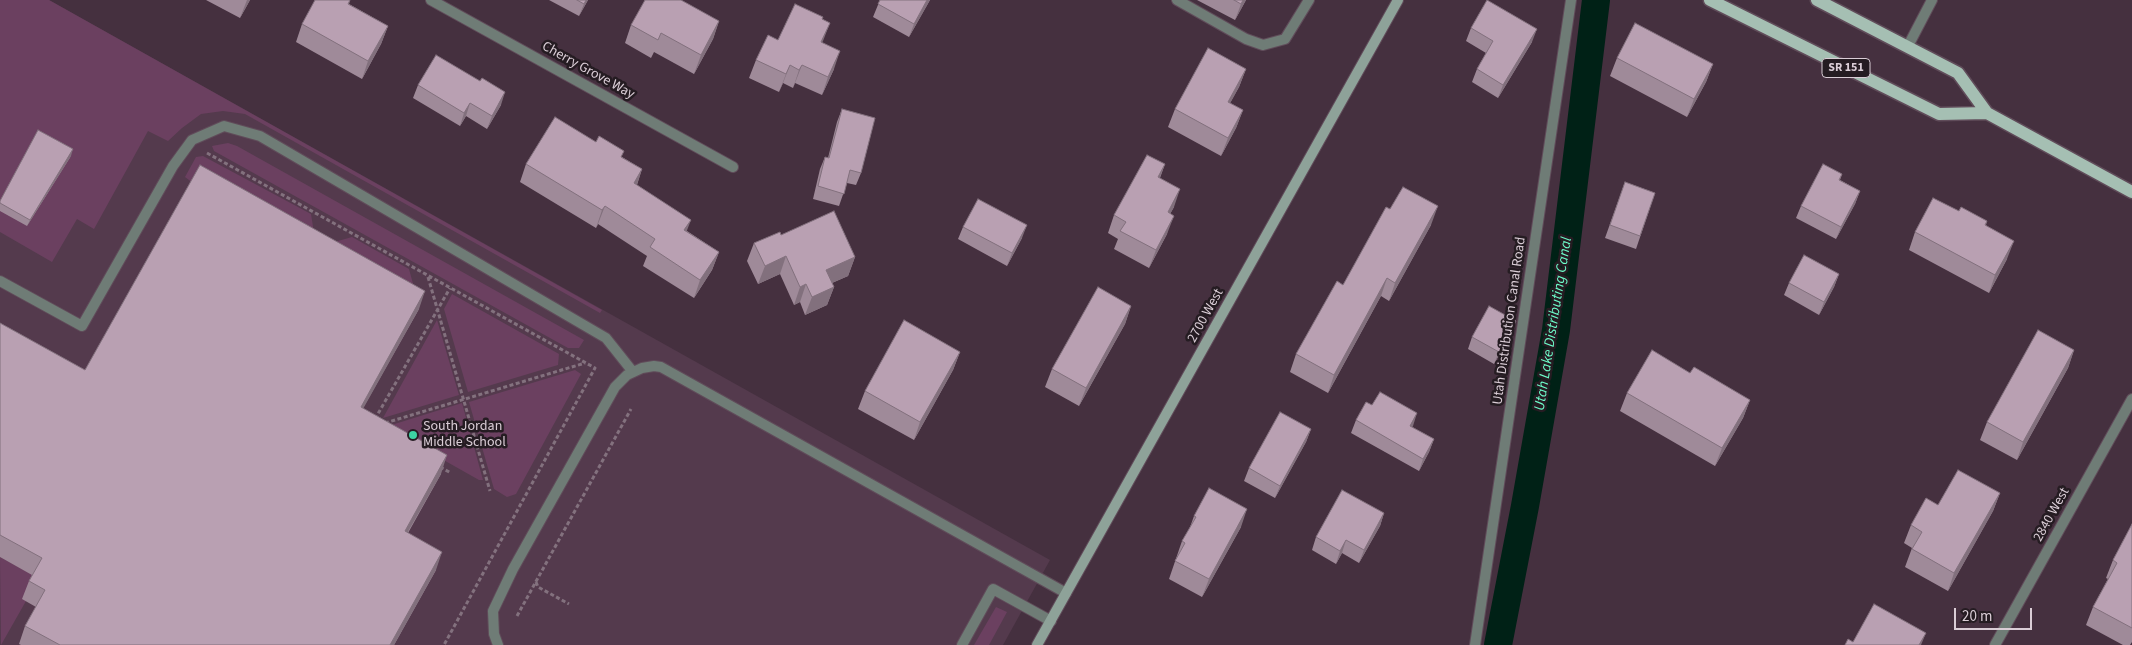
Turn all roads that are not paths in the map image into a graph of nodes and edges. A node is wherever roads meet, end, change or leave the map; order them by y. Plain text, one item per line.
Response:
1 (431, 0) edge
2 (1177, 0) edge
3 (1309, 0) edge
4 (1398, 0) edge
5 (1571, 0) edge
6 (1710, 0) edge
7 (1817, 0) edge
8 (1932, 0) edge
9 (1908, 46) junction
10 (1987, 113) junction
11 (733, 167) dead end
12 (2132, 192) edge
13 (0, 280) edge
14 (633, 372) junction
15 (2132, 399) edge
16 (1066, 593) junction
17 (1051, 621) junction
18 (498, 645) edge
19 (962, 645) edge
20 (1037, 645) edge
21 (1475, 645) edge
22 (1995, 645) edge

1 - 11 street, Cherry Grove Way
2 - 3 street
4 - 16 main road, 2700 West
5 - 21 street, Utah Distribution Canal Road
6 - 10 main road, SR 151
7 - 9 main road, SR 151
8 - 9 street
9 - 10 main road, SR 151
10 - 12 main road, SR 151
13 - 14 street
14 - 16 street
14 - 18 street
15 - 22 street, 2840 West
16 - 17 main road, 2700 West
17 - 19 street
17 - 20 main road, 2700 West

